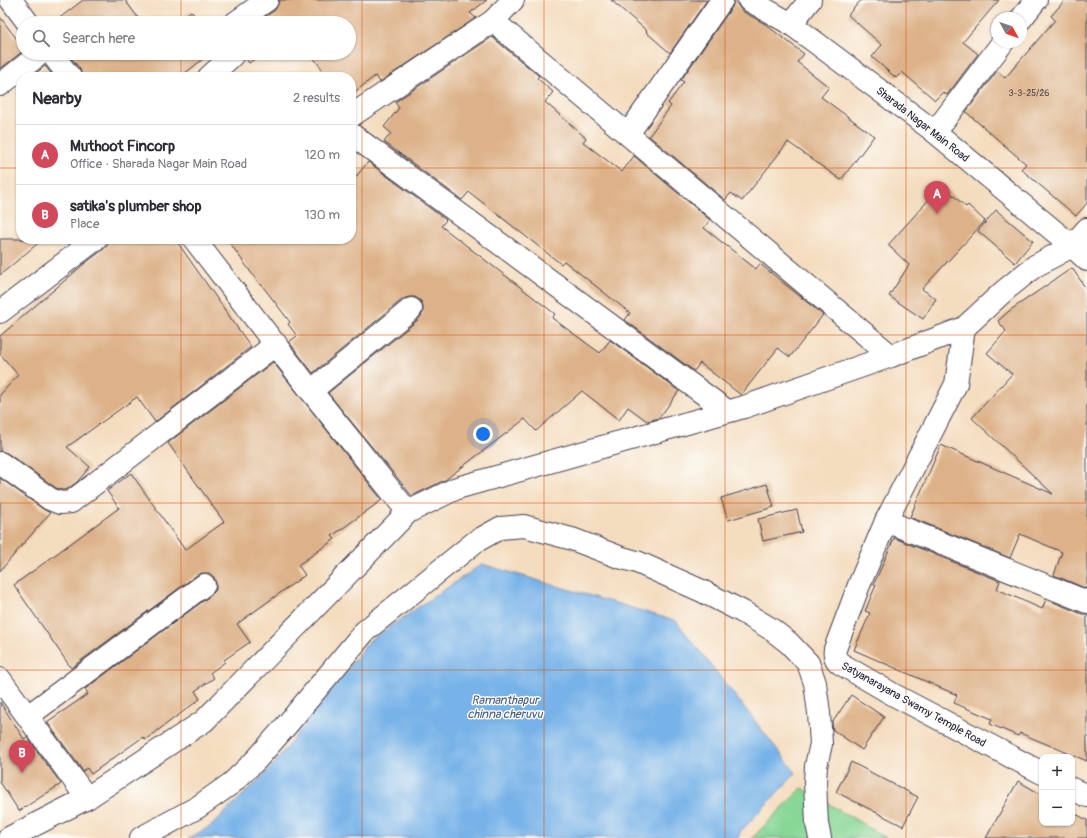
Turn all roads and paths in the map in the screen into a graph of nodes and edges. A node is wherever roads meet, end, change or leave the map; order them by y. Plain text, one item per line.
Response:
1 (11, 0) edge
2 (267, 0) edge
3 (513, 0) edge
4 (722, 0) edge
5 (749, 0) edge
6 (810, 0) edge
7 (1036, 0) edge
8 (1027, 12) edge
9 (23, 16) edge
10 (245, 16) edge
11 (493, 21) junction
12 (791, 24) junction
13 (999, 48) edge
14 (32, 60) edge
15 (57, 60) edge
16 (228, 60) edge
17 (17, 72) edge
18 (66, 72) edge
19 (214, 72) edge
20 (16, 73) edge
21 (0, 85) edge
22 (356, 113) edge
23 (935, 132) junction
24 (628, 134) junction
25 (356, 138) edge
26 (1087, 229) edge
27 (89, 244) edge
28 (198, 244) edge
29 (1080, 253) edge
30 (412, 309) dead end
31 (0, 312) edge
32 (964, 328) junction
33 (276, 344) junction
34 (891, 356) junction
35 (311, 391) junction
36 (727, 411) junction
37 (0, 463) edge
38 (408, 512) junction
39 (886, 521) junction
40 (204, 585) dead end
41 (1087, 602) edge
42 (0, 679) edge
43 (28, 716) junction
44 (1039, 771) edge
45 (1074, 790) edge
46 (1087, 796) edge
47 (87, 798) junction
48 (9, 838) edge
49 (141, 838) edge
50 (820, 838) edge

1 - 9 street
2 - 10 street
3 - 11 street
4 - 24 street
5 - 12 street, Sharada Nagar Main Road
6 - 12 street
7 - 8 street
11 - 22 street
11 - 24 street
12 - 23 street, Sharada Nagar Main Road
13 - 23 street
14 - 17 street
15 - 18 street
16 - 19 street
20 - 21 street
23 - 29 street, Sharada Nagar Main Road
24 - 34 street
25 - 36 street
26 - 29 street
27 - 31 street
28 - 33 street
29 - 32 street
30 - 35 street
32 - 34 street
32 - 39 street, Satyanarayana Swamy Temple Road
33 - 35 street
33 - 37 street
34 - 36 street
35 - 38 street
36 - 38 street
38 - 47 street
39 - 41 street
39 - 44 street, Satyanarayana Swamy Temple Road
40 - 43 street
42 - 43 street
43 - 47 street
45 - 46 street
47 - 48 street
49 - 50 street

